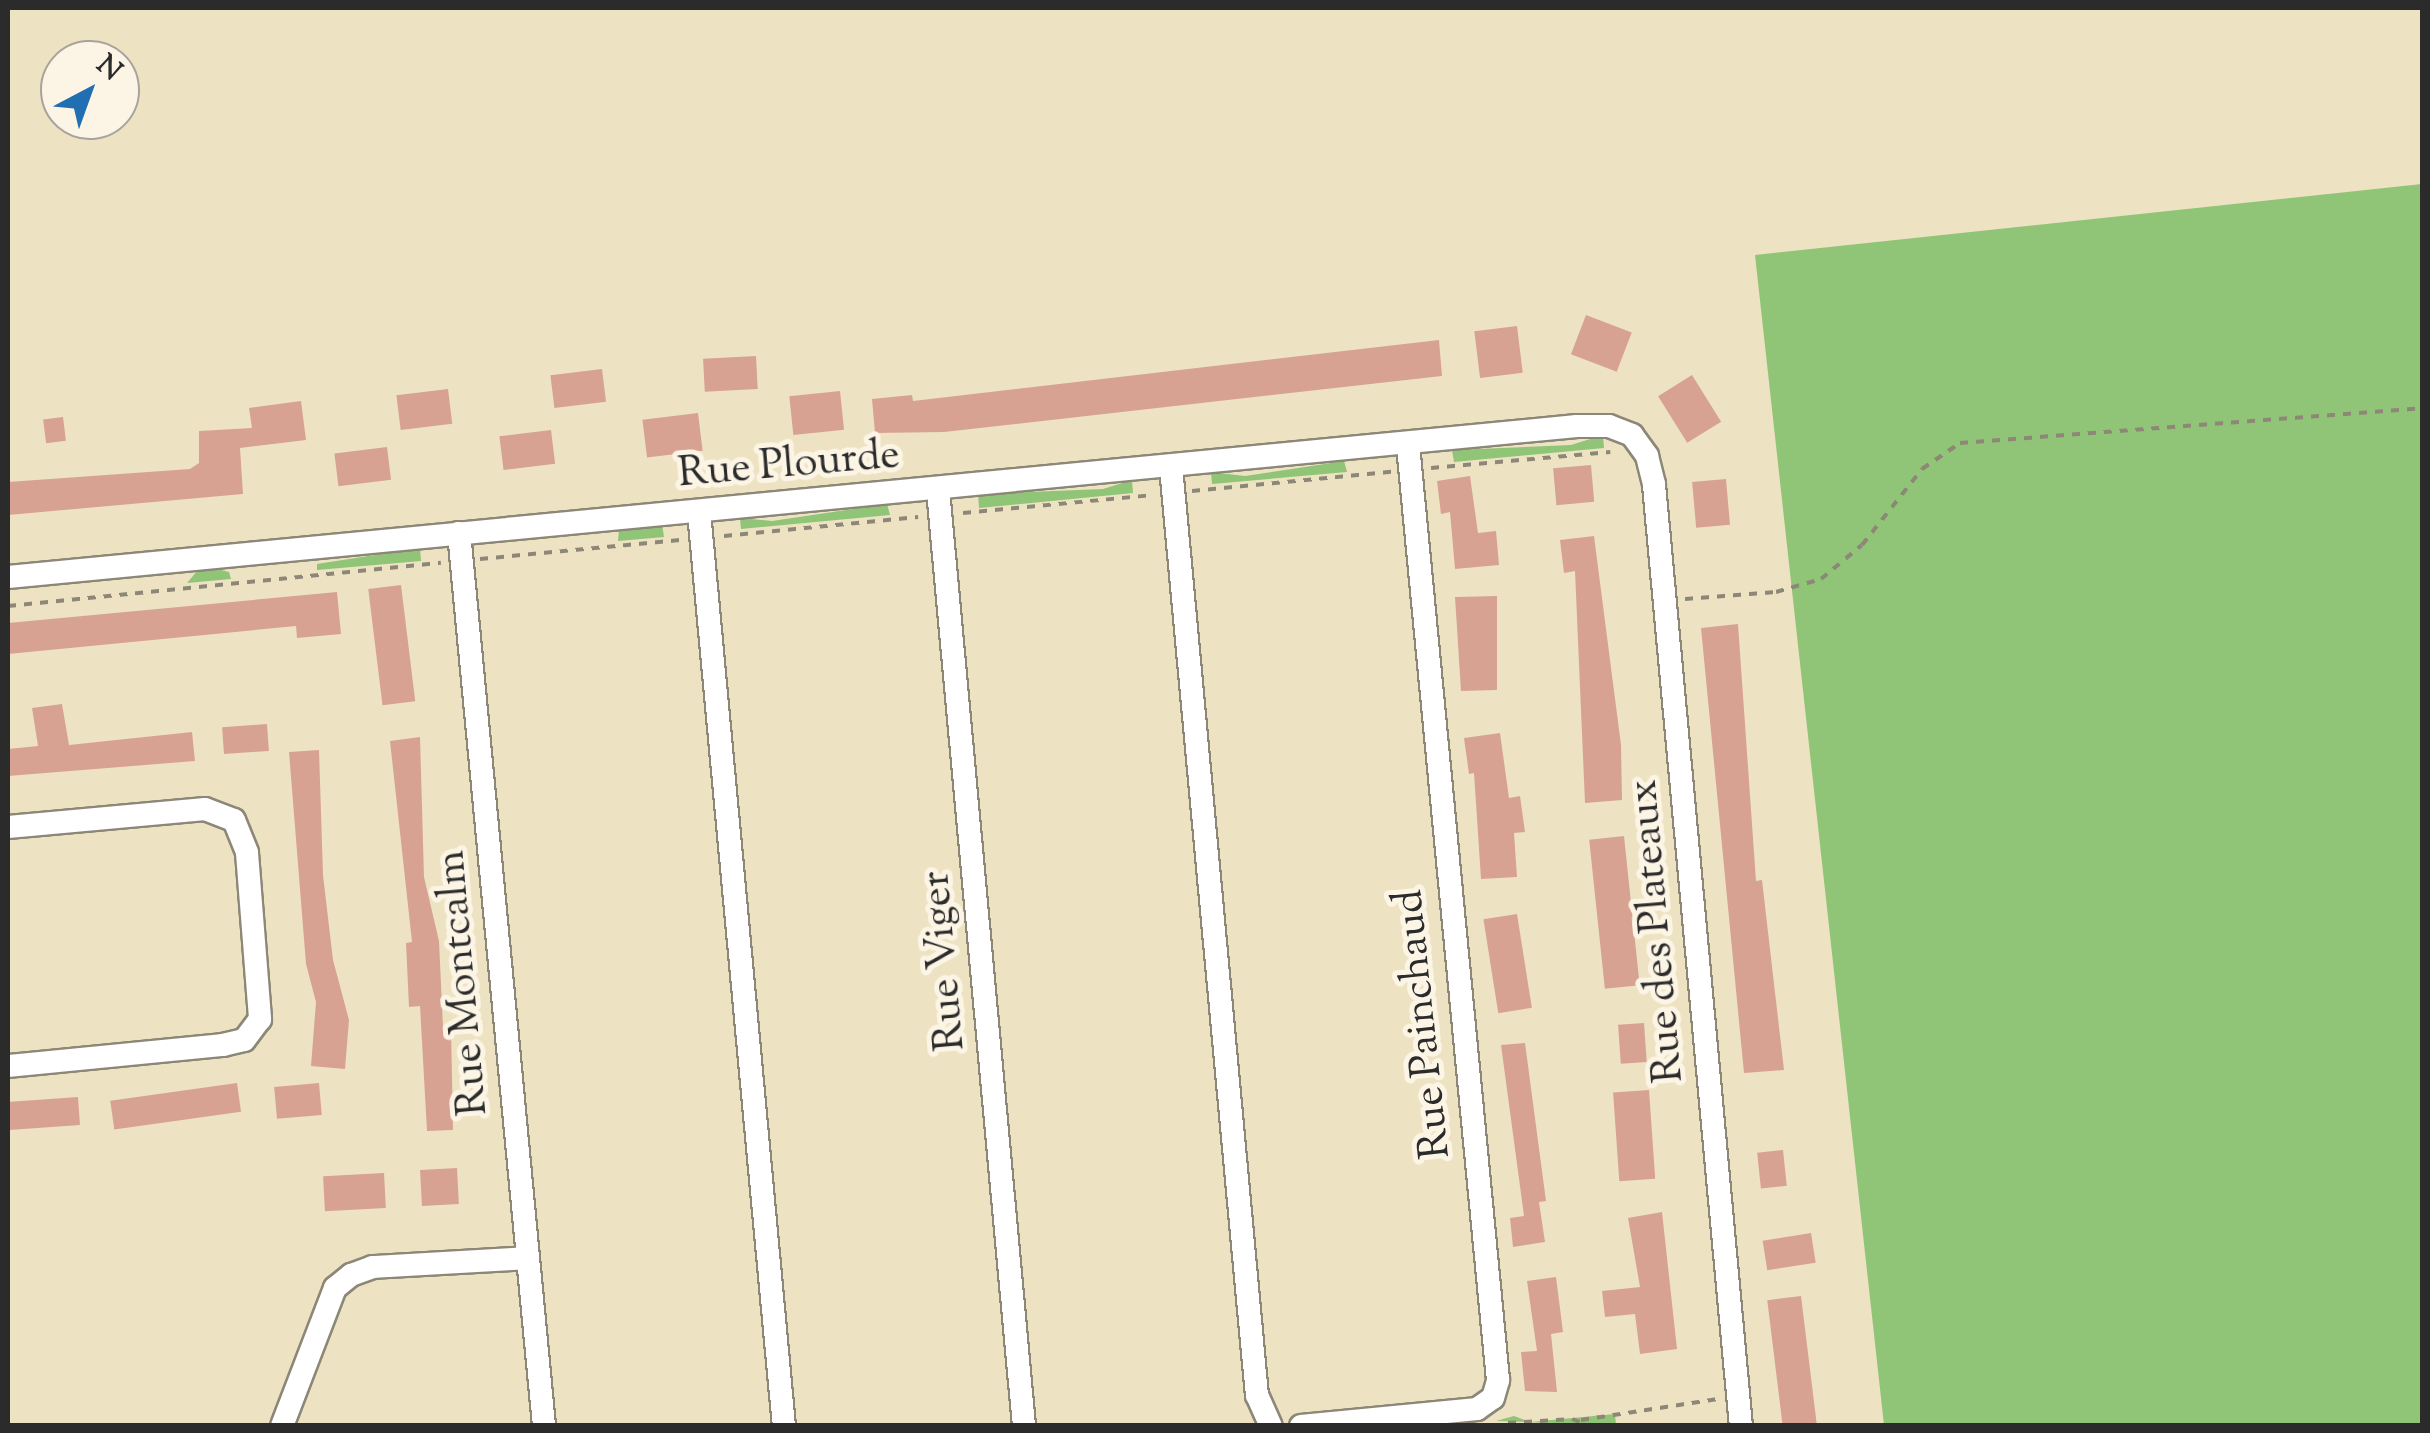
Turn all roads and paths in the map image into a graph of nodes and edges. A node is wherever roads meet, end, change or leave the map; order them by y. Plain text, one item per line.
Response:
1 (2422, 408) edge
2 (1638, 442) junction
3 (1408, 446) junction
4 (1171, 467) junction
5 (1410, 470) junction
6 (938, 490) junction
7 (1173, 493) junction
8 (699, 512) junction
9 (940, 515) junction
10 (459, 533) junction
11 (701, 538) junction
12 (462, 561) junction
13 (8, 577) edge
14 (1665, 601) junction
15 (8, 606) edge
16 (8, 827) edge
17 (8, 1066) edge
18 (528, 1258) junction
19 (1738, 1397) junction
20 (1580, 1420) junction
21 (282, 1426) edge
22 (544, 1426) edge
23 (784, 1426) edge
24 (1024, 1426) edge
25 (1271, 1426) edge
26 (1301, 1426) edge
27 (1509, 1426) edge
28 (1590, 1426) edge
29 (1741, 1426) edge

1 - 14 path
2 - 3 street, Rue Plourde
2 - 5 path
2 - 14 street, Rue des Plateaux
3 - 4 street, Rue Plourde
3 - 5 street, Rue Painchaud
4 - 6 street, Rue Plourde
4 - 7 street
5 - 7 path
5 - 26 street, Rue Painchaud
6 - 8 street, Rue Plourde
6 - 9 street, Rue Viger
7 - 9 path
7 - 25 street
8 - 10 street, Rue Plourde
8 - 11 street
9 - 11 path
9 - 24 street, Rue Viger
10 - 12 street, Rue Montcalm
10 - 13 street, Rue Plourde
11 - 12 path
11 - 23 street
12 - 15 path
12 - 18 street, Rue Montcalm
14 - 19 street, Rue des Plateaux
16 - 17 street
18 - 21 street
18 - 22 street, Rue Montcalm
19 - 20 path
19 - 29 street, Rue des Plateaux
20 - 27 path
20 - 28 path

